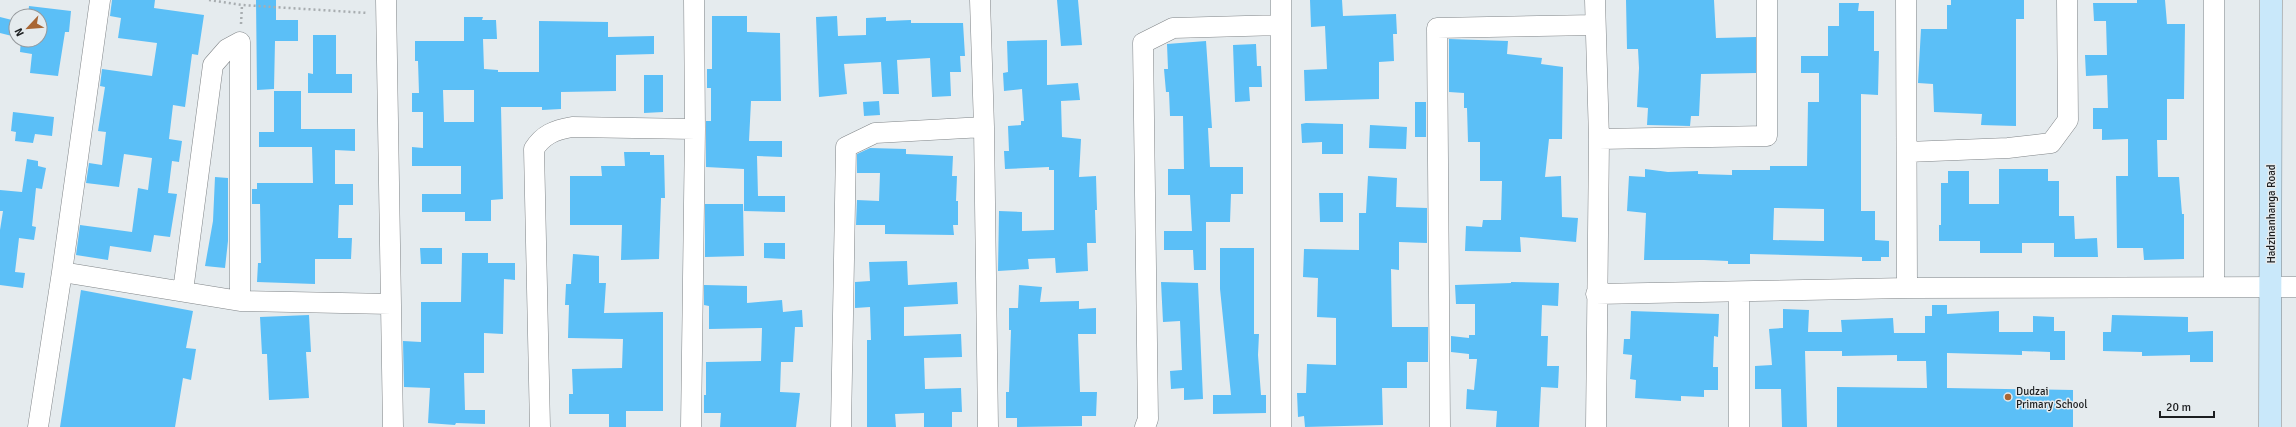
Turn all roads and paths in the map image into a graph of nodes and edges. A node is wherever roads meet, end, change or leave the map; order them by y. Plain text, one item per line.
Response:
1 (100, 0) edge
2 (208, 0) edge
3 (694, 0) edge
4 (980, 0) edge
5 (1281, 0) edge
6 (1595, 0) edge
7 (1767, 0) edge
8 (1906, 0) edge
9 (2067, 0) edge
10 (2214, 0) edge
11 (2271, 0) edge
12 (385, 7) edge
13 (1280, 25) junction
14 (1595, 25) junction
15 (984, 127) junction
16 (695, 130) junction
17 (1599, 139) junction
18 (1907, 152) junction
19 (62, 272) junction
20 (2214, 287) junction
21 (2272, 287) junction
22 (2296, 287) edge
23 (1907, 288) junction
24 (183, 291) junction
25 (1739, 292) junction
26 (1596, 294) junction
27 (240, 301) junction
28 (391, 304) junction
29 (38, 427) edge
30 (393, 427) edge
31 (540, 427) edge
32 (691, 427) edge
33 (841, 427) edge
34 (988, 427) edge
35 (1145, 427) edge
36 (1281, 427) edge
37 (1440, 427) edge
38 (1596, 427) edge
39 (1739, 427) edge
40 (2270, 427) edge

1 - 19 street
2 - 12 path
3 - 16 street
4 - 15 street
5 - 13 street
6 - 14 street
7 - 17 street
8 - 18 street
9 - 18 street
10 - 20 street
11 - 21 street, Hadzinanhanga Road
12 - 28 street
13 - 35 street
13 - 36 street
14 - 17 street
14 - 37 street
15 - 33 street
15 - 34 street
16 - 31 street
16 - 32 street
17 - 26 street
18 - 23 street
19 - 24 street
19 - 29 street
20 - 21 street
20 - 23 street
21 - 22 street
21 - 40 street, Hadzinanhanga Road
23 - 25 street
24 - 27 street
24 - 27 street
25 - 26 street
25 - 39 street
26 - 38 street
27 - 28 street
28 - 30 street

